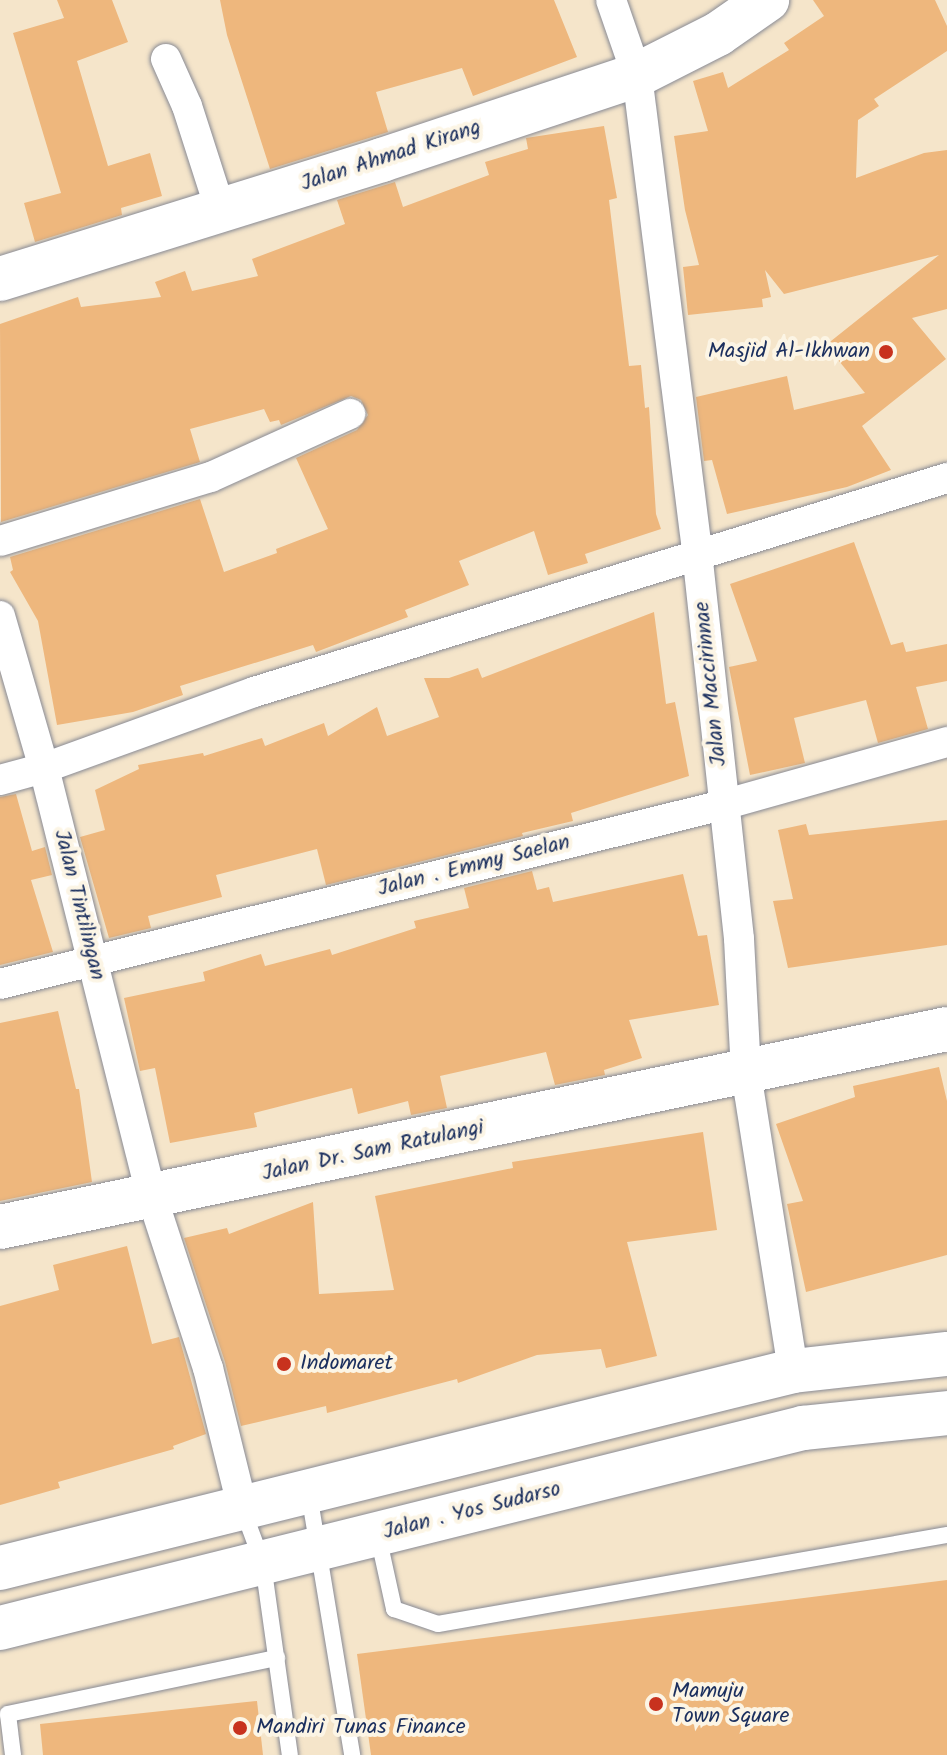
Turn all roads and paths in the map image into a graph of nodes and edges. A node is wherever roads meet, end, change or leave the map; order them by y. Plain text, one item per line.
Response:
1 (611, 0) edge
2 (767, 0) edge
3 (166, 59) dead end
4 (637, 75) junction
5 (220, 209) junction
6 (0, 279) edge
7 (350, 414) dead end
8 (947, 478) edge
9 (0, 541) edge
10 (697, 552) junction
11 (0, 616) edge
12 (947, 742) edge
13 (44, 768) junction
14 (0, 780) edge
15 (723, 805) junction
16 (94, 961) junction
17 (0, 984) edge
18 (947, 1029) edge
19 (746, 1073) junction
20 (152, 1197) junction
21 (0, 1227) edge
22 (947, 1354) edge
23 (793, 1371) junction
24 (947, 1413) edge
25 (308, 1492) junction
26 (243, 1509) junction
27 (378, 1535) junction
28 (947, 1535) edge
29 (318, 1549) junction
30 (263, 1564) junction
31 (0, 1568) edge
32 (0, 1628) edge
33 (277, 1658) junction
34 (13, 1755) edge
35 (290, 1755) edge
36 (352, 1755) edge

1 - 4 street, Jalan Maccirinnae
2 - 4 main road, Jalan Ahmad Kirang
3 - 5 street
4 - 5 main road, Jalan Ahmad Kirang
4 - 10 street, Jalan Maccirinnae
5 - 6 main road, Jalan Ahmad Kirang
7 - 9 street
8 - 10 street
10 - 13 street
10 - 15 street, Jalan Maccirinnae
11 - 13 street, Jalan Tintilingan
12 - 15 street, Jalan . Emmy Saelan
13 - 14 street
13 - 16 street, Jalan Tintilingan
15 - 16 street, Jalan . Emmy Saelan
15 - 19 street, Jalan Maccirinnae
16 - 17 street, Jalan . Emmy Saelan
16 - 20 street, Jalan Tintilingan
18 - 19 main road, Jalan Dr. Sam Ratulangi
19 - 20 main road, Jalan Dr. Sam Ratulangi
19 - 23 street, Jalan Maccirinnae
20 - 21 main road, Jalan Dr. Sam Ratulangi
20 - 26 street, Jalan Tintilingan
22 - 23 main road
23 - 25 main road
24 - 27 main road, Jalan . Yos Sudarso
25 - 26 main road
25 - 29 lane
26 - 30 lane
26 - 31 main road
27 - 28 lane
27 - 29 main road, Jalan . Yos Sudarso
29 - 30 main road, Jalan . Yos Sudarso
29 - 36 lane
30 - 32 main road, Jalan . Yos Sudarso
30 - 33 lane
33 - 34 lane
33 - 35 lane

